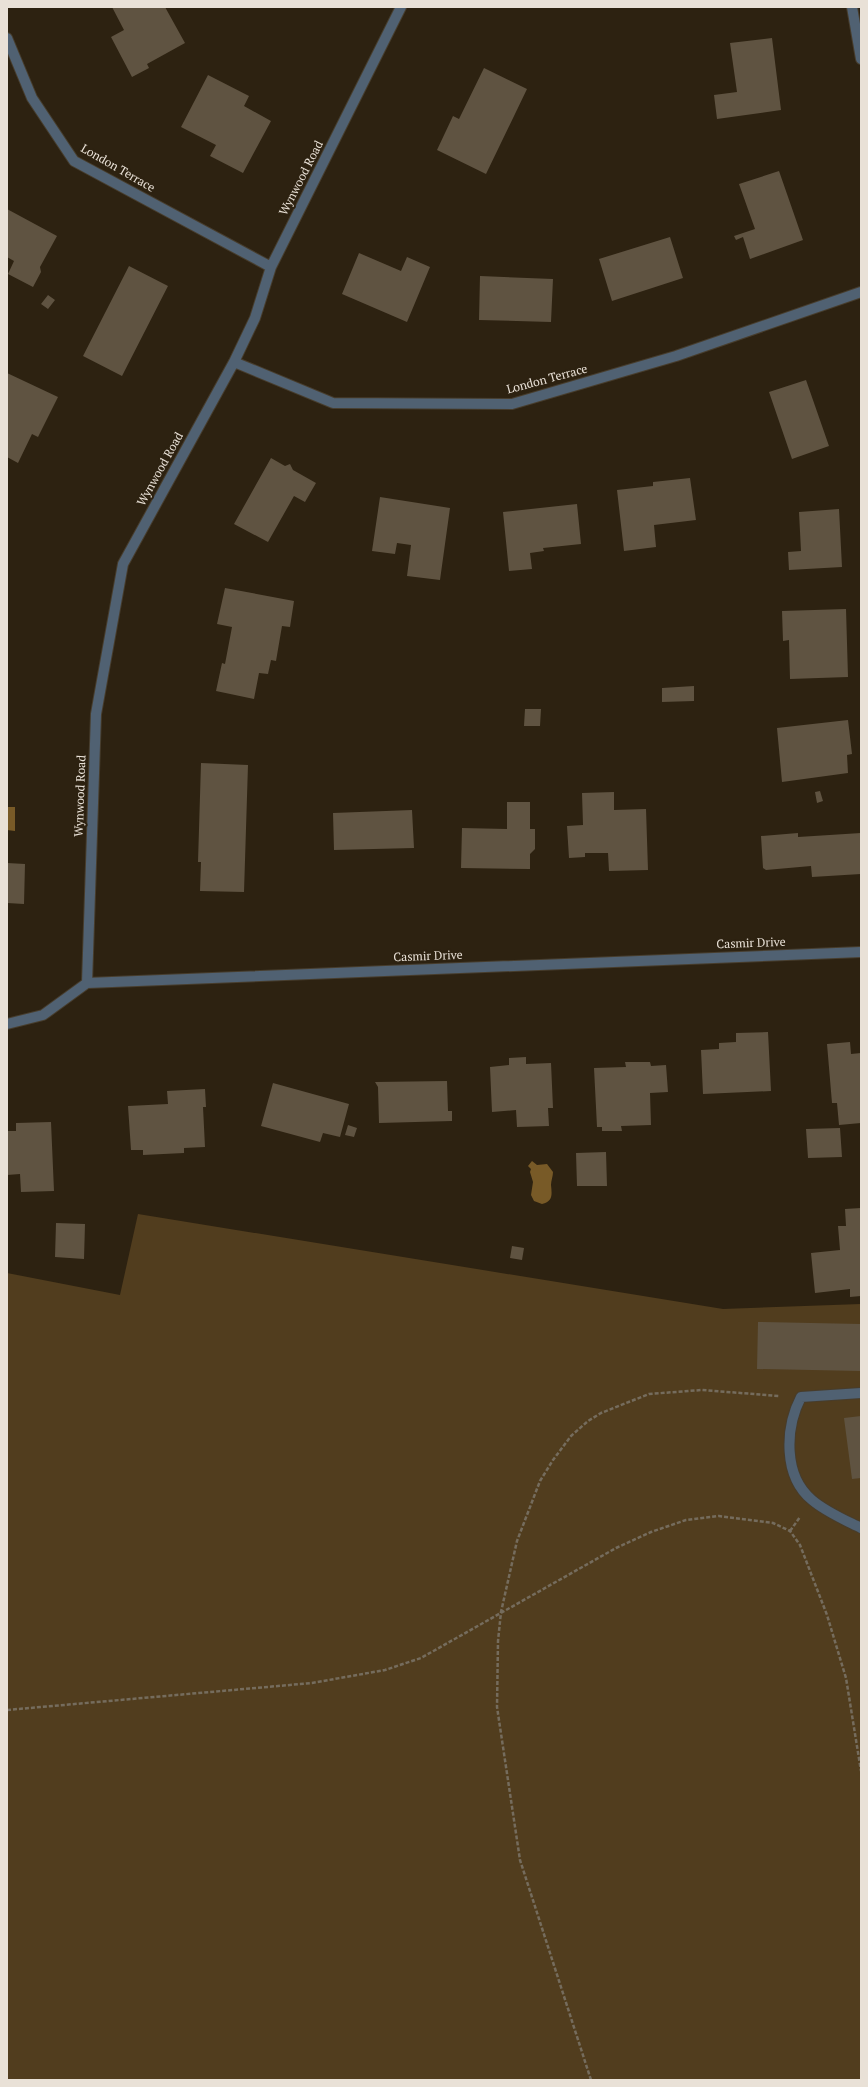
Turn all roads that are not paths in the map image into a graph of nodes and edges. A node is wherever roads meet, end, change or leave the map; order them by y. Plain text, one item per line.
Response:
1 (401, 7) edge
2 (852, 7) edge
3 (7, 38) edge
4 (861, 59) edge
5 (271, 267) junction
6 (861, 292) edge
7 (234, 362) junction
8 (861, 952) edge
9 (87, 983) junction
10 (7, 1024) edge
11 (861, 1393) edge
12 (861, 1528) edge

1 - 5 street, Wynwood Road
2 - 4 street
3 - 5 street, London Terrace
5 - 7 street, Wynwood Road
6 - 7 street, London Terrace
7 - 9 street, Wynwood Road
8 - 9 street, Casmir Drive
9 - 10 street
11 - 12 street

